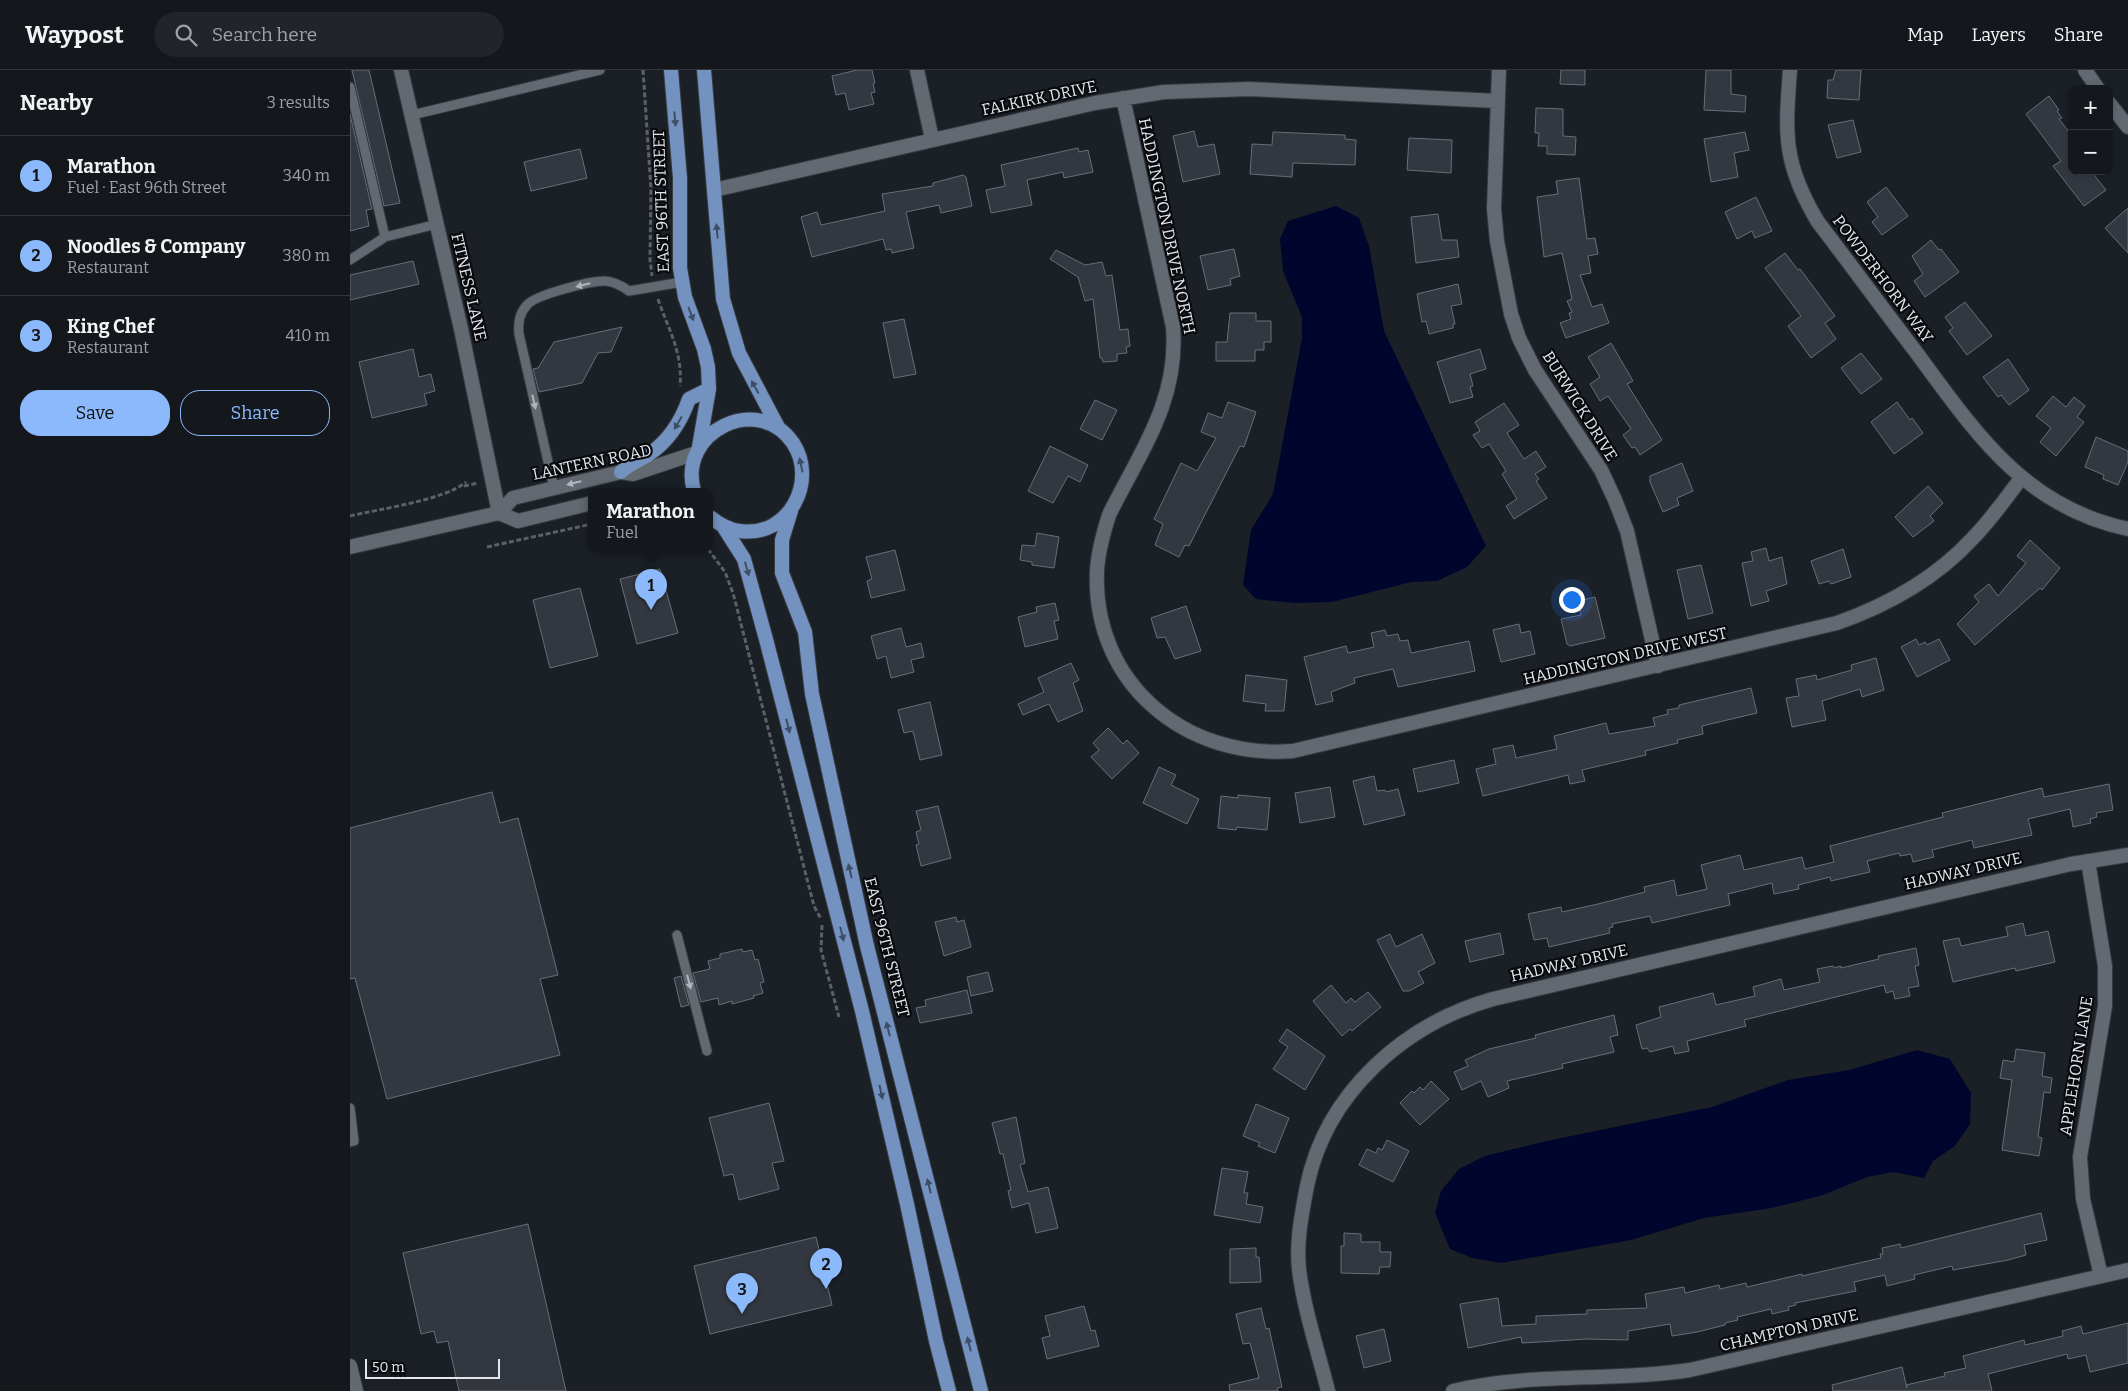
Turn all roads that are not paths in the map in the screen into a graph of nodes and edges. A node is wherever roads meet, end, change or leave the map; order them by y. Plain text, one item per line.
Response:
1 (401, 70) edge
2 (600, 70) edge
3 (671, 70) edge
4 (704, 70) edge
5 (917, 70) edge
6 (1498, 70) edge
7 (1790, 70) edge
8 (2085, 70) edge
9 (2095, 85) edge
10 (350, 87) edge
11 (1122, 98) junction
12 (1498, 101) junction
13 (2113, 108) edge
14 (412, 115) junction
15 (2128, 127) edge
16 (932, 139) junction
17 (714, 190) junction
18 (437, 224) junction
19 (385, 237) junction
20 (350, 260) edge
21 (682, 282) junction
22 (709, 389) junction
23 (779, 429) junction
24 (698, 450) junction
25 (621, 472) junction
26 (2022, 477) junction
27 (554, 488) junction
28 (693, 488) edge
29 (588, 505) edge
30 (791, 511) junction
31 (499, 513) junction
32 (713, 519) edge
33 (723, 526) junction
34 (2128, 529) edge
35 (350, 547) edge
36 (1658, 666) junction
37 (1187, 732) joint
38 (2128, 855) edge
39 (2088, 861) junction
40 (677, 935) dead end
41 (707, 1051) dead end
42 (350, 1108) edge
43 (350, 1142) edge
44 (2128, 1270) edge
45 (2101, 1276) junction
46 (350, 1366) edge
47 (356, 1391) edge
48 (949, 1391) edge
49 (981, 1391) edge
50 (1328, 1391) edge
51 (1453, 1391) edge

1 - 14 street, FITNESS LANE
2 - 14 lane
3 -> 21 main road, EAST 96TH STREET
4 - 17 main road
5 - 16 street
6 - 12 street, BURWICK DRIVE
7 - 26 street, POWDERHORN WAY
8 - 9 street
10 - 19 lane
11 - 12 street, FALKIRK DRIVE
11 - 16 street, FALKIRK DRIVE
11 - 37 street, HADDINGTON DRIVE NORTH
12 - 36 street, BURWICK DRIVE
13 - 15 street
14 - 18 street, FITNESS LANE
16 - 17 street, FALKIRK DRIVE
23 -> 17 main road
18 - 19 lane
18 - 31 street, FITNESS LANE
19 - 20 lane
21 -> 22 main road, EAST 96TH STREET
21 -> 27 lane
22 - 24 main road, EAST 96TH STREET
22 -> 25 main road
23 - 24 main road
30 -> 23 main road, EAST 96TH STREET
24 - 25 street, LANTERN ROAD
24 - 28 main road, EAST 96TH STREET
25 -> 27 street, LANTERN ROAD
26 - 34 street, POWDERHORN WAY
26 - 36 street, HADDINGTON DRIVE WEST
27 - 31 street, LANTERN ROAD
29 - 31 street, LANTERN ROAD
30 - 33 main road
49 -> 30 main road, EAST 96TH STREET
31 - 35 street, LANTERN ROAD
32 - 33 main road
33 -> 48 main road
36 - 37 street, HADDINGTON DRIVE WEST
38 - 39 street, HADWAY DRIVE
39 - 45 street, APPLEHORN LANE
39 - 50 street, HADWAY DRIVE
40 -> 41 lane
42 - 43 lane
44 - 45 street, CHAMPTON DRIVE
45 - 51 street, CHAMPTON DRIVE
46 - 47 street

